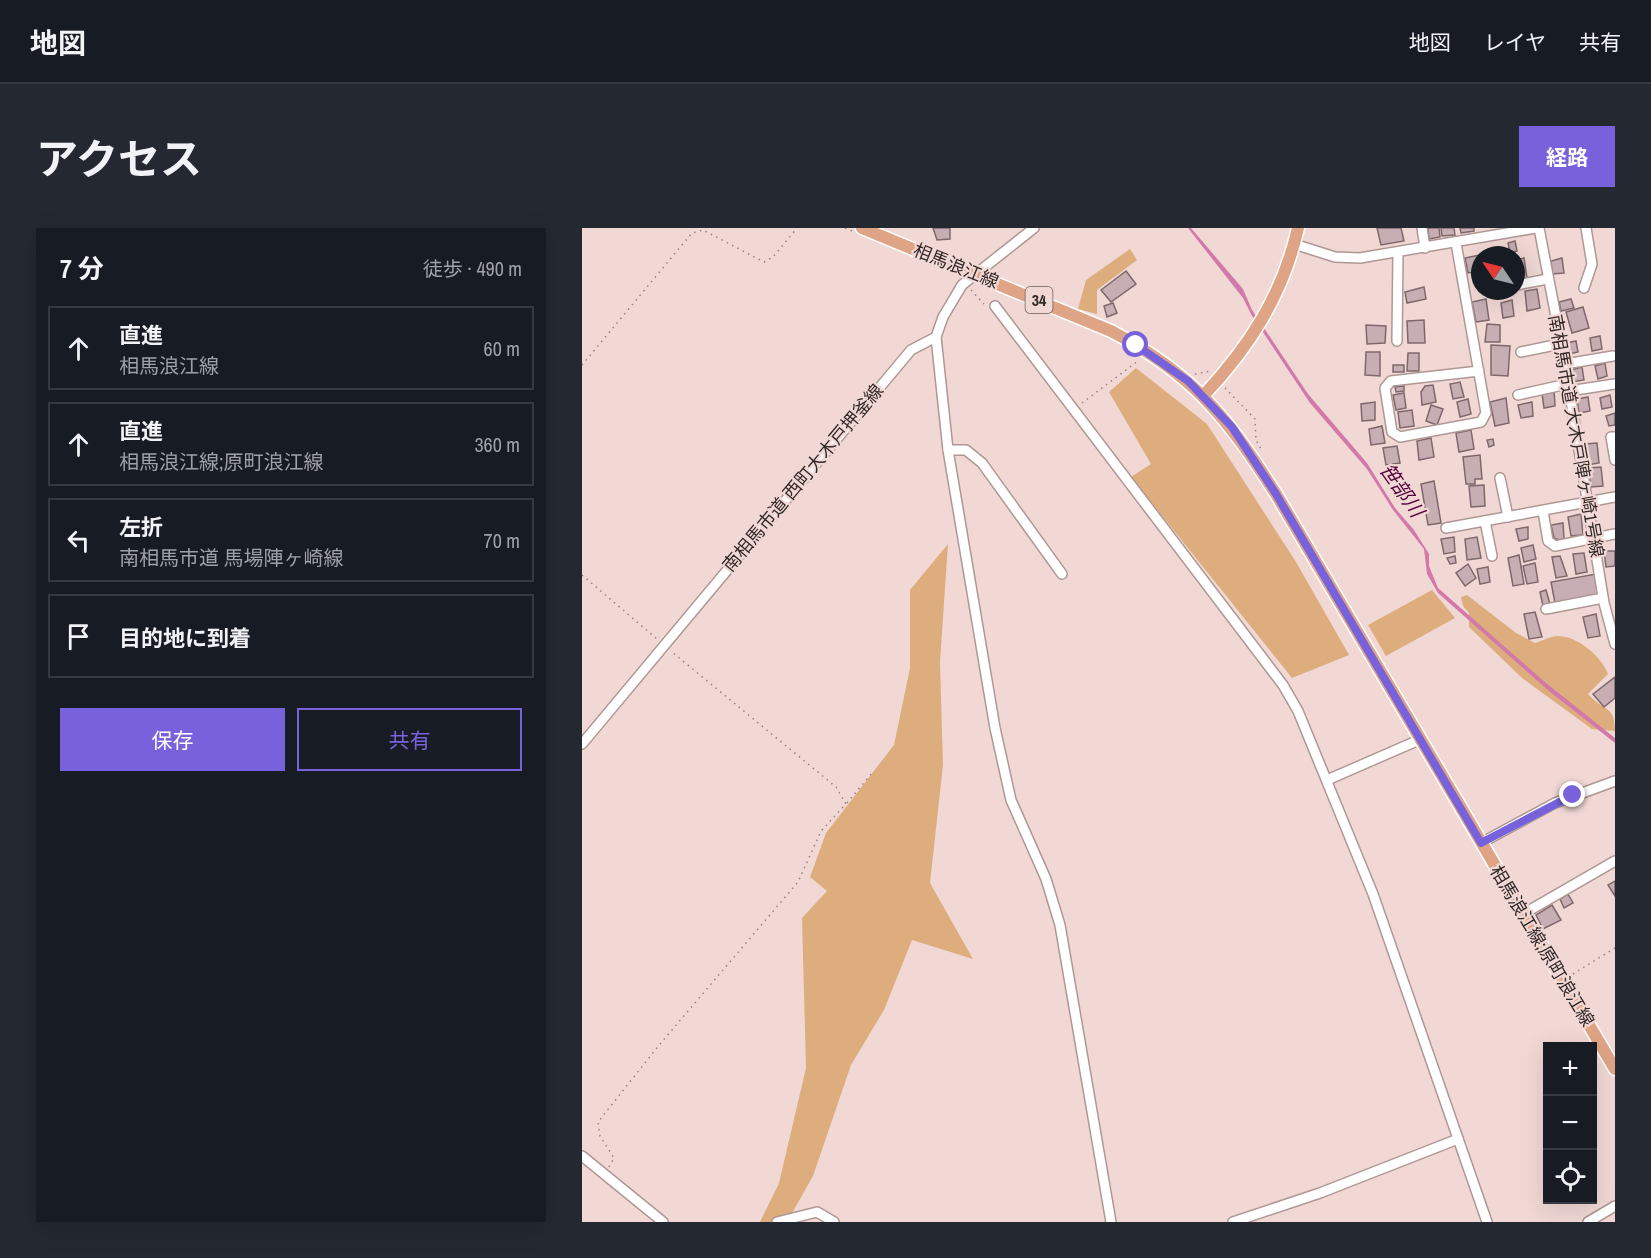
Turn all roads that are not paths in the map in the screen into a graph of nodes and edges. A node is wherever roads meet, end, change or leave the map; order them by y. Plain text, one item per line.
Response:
1 (862, 228) edge
2 (1034, 228) edge
3 (1298, 228) edge
4 (1422, 228) edge
5 (1537, 228) edge
6 (1586, 228) edge
7 (1456, 243) junction
8 (1294, 244) junction
9 (1425, 248) junction
10 (1398, 253) junction
11 (977, 276) junction
12 (1548, 279) junction
13 (1525, 283) edge
14 (1584, 288) dead end
15 (991, 307) road end
16 (936, 337) junction
17 (1397, 341) dead end
18 (1560, 344) junction
19 (1521, 352) dead end
20 (1613, 356) dead end
21 (1565, 364) junction
22 (1479, 371) junction
23 (1615, 384) edge
24 (1568, 388) junction
25 (1204, 395) junction
26 (1518, 395) dead end
27 (1615, 437) edge
28 (948, 450) junction
29 (1615, 460) edge
30 (1500, 478) dead end
31 (1615, 497) edge
32 (1589, 502) junction
33 (1543, 511) junction
34 (1508, 517) junction
35 (1485, 521) junction
36 (1446, 528) dead end
37 (1615, 534) edge
38 (1594, 538) junction
39 (1492, 556) dead end
40 (1062, 574) dead end
41 (1603, 598) junction
42 (1546, 609) dead end
43 (1615, 644) edge
44 (1419, 740) junction
45 (582, 744) edge
46 (1327, 780) junction
47 (1615, 781) edge
48 (1481, 843) junction
49 (1615, 861) edge
50 (1522, 914) junction
51 (1615, 1069) edge
52 (1458, 1139) junction
53 (582, 1156) edge
54 (1615, 1206) edge
55 (663, 1222) edge
56 (777, 1222) edge
57 (834, 1222) edge
58 (1111, 1222) edge
59 (1233, 1222) edge
60 (1487, 1222) edge
61 (1588, 1222) edge

1 - 11 main road, 相馬浪江線 / 34
2 - 11 street
3 - 8 main road
4 - 9 street
5 - 7 street
5 - 12 street, 南相馬市道 大木戸陣ヶ崎1号線
6 - 14 street
7 - 9 street
7 - 22 street
8 - 10 street
8 - 25 main road
9 - 10 street
10 - 17 street
11 - 16 street
11 - 25 main road, 相馬浪江線 / 34
12 - 13 street
12 - 18 street, 南相馬市道 大木戸陣ヶ崎1号線
15 - 46 street
16 - 28 street
16 - 45 street, 南相馬市道 西町大木戸押釜線
18 - 19 street
18 - 21 street, 南相馬市道 大木戸陣ヶ崎1号線
20 - 21 street
21 - 24 street, 南相馬市道 大木戸陣ヶ崎1号線
22 - 22 street
23 - 24 street
24 - 26 street
24 - 32 street, 南相馬市道 大木戸陣ヶ崎1号線
25 - 44 main road, 相馬浪江線;原町浪江線 / 34
27 - 29 street
28 - 40 street
28 - 58 street
30 - 34 street
31 - 32 street
32 - 33 street
32 - 38 street, 南相馬市道 大木戸陣ヶ崎1号線
33 - 34 street
33 - 38 street
34 - 35 street
35 - 36 street
35 - 39 street
37 - 38 street
38 - 41 street, 南相馬市道 大木戸陣ヶ崎1号線
41 - 42 street
41 - 43 street, 南相馬市道 大木戸陣ヶ崎1号線
44 - 46 street
44 - 48 main road, 相馬浪江線;原町浪江線 / 34
46 - 52 street
47 - 48 street
48 - 50 main road, 相馬浪江線;原町浪江線 / 34
49 - 50 street
50 - 51 main road, 相馬浪江線;原町浪江線 / 34
52 - 59 street
52 - 60 street
53 - 55 street
54 - 61 street
56 - 57 street

